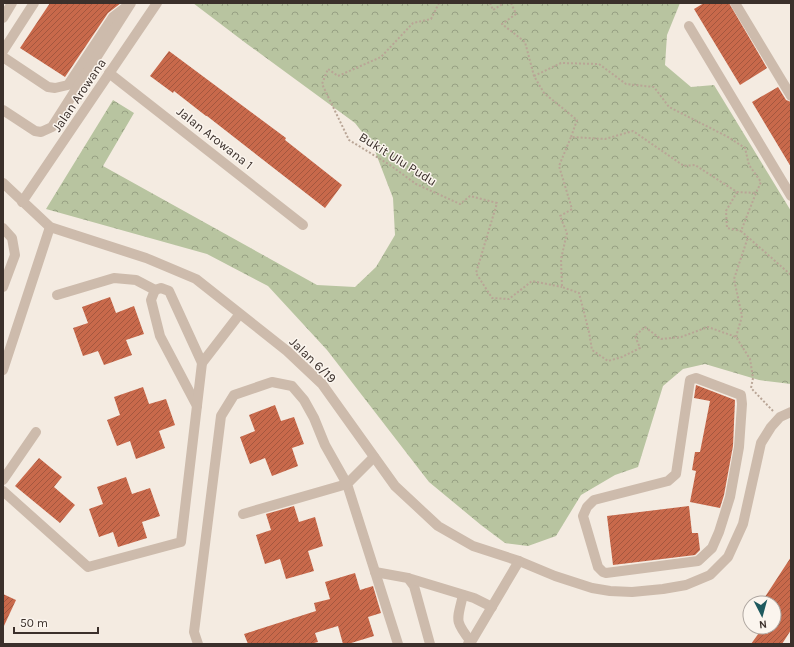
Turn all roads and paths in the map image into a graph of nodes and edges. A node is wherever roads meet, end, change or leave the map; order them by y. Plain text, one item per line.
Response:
1 (12, 3) edge
2 (34, 3) edge
3 (131, 3) edge
4 (157, 3) edge
5 (439, 3) edge
6 (490, 3) edge
7 (504, 3) edge
8 (511, 3) edge
9 (736, 3) edge
10 (3, 18) edge
11 (689, 26) dead end
12 (3, 51) edge
13 (3, 57) edge
14 (109, 73) junction
15 (534, 76) junction
16 (791, 96) edge
17 (3, 110) edge
18 (571, 137) junction
19 (3, 184) edge
20 (737, 192) junction
21 (756, 193) junction
22 (791, 196) edge
23 (22, 202) junction
24 (304, 225) dead end
25 (50, 226) junction
26 (3, 228) edge
27 (741, 231) junction
28 (748, 236) junction
29 (791, 275) edge
30 (3, 287) edge
31 (562, 287) junction
32 (155, 290) junction
33 (57, 295) dead end
34 (239, 315) junction
35 (736, 337) junction
36 (202, 363) junction
37 (3, 370) edge
38 (197, 406) junction
39 (791, 412) edge
40 (780, 417) junction
41 (36, 432) dead end
42 (374, 457) junction
43 (3, 480) edge
44 (347, 484) junction
45 (3, 491) edge
46 (243, 514) dead end
47 (519, 561) junction
48 (698, 561) junction
49 (374, 572) junction
50 (710, 575) junction
51 (408, 578) junction
52 (463, 595) junction
53 (492, 607) junction
54 (470, 643) edge
55 (198, 644) edge
56 (398, 644) edge
57 (430, 644) edge

1 - 10 street
2 - 12 street
3 - 13 street
3 - 17 street
4 - 14 street, Jalan Arowana
5 - 31 path, Bukit Ulu Pudu
6 - 7 path
8 - 15 path
9 - 16 street
11 - 22 street
14 - 23 street, Jalan Arowana
14 - 24 street, Jalan Arowana 1
15 - 18 path
15 - 21 path
18 - 20 path
18 - 31 path
19 - 23 street
20 - 21 path
20 - 27 path
21 - 27 path
23 - 25 street
25 - 34 street, Jalan 6/19
25 - 37 street
26 - 30 street
27 - 28 path
28 - 29 path
28 - 35 path
31 - 35 path, Bukit Ulu Pudu
32 - 33 street
32 - 36 street
32 - 38 street
34 - 36 street
34 - 42 street, Jalan 6/19
35 - 40 path
36 - 38 street
38 - 45 street
39 - 40 street
40 - 50 street
41 - 43 street
42 - 44 street
42 - 47 street, Jalan 6/19
44 - 46 street
44 - 49 street
44 - 55 street
47 - 50 street, Jalan 6/19
47 - 53 street
48 - 48 street
48 - 50 street
49 - 51 street
49 - 56 street
51 - 52 street
51 - 57 street
52 - 53 street
52 - 54 street
53 - 54 street

